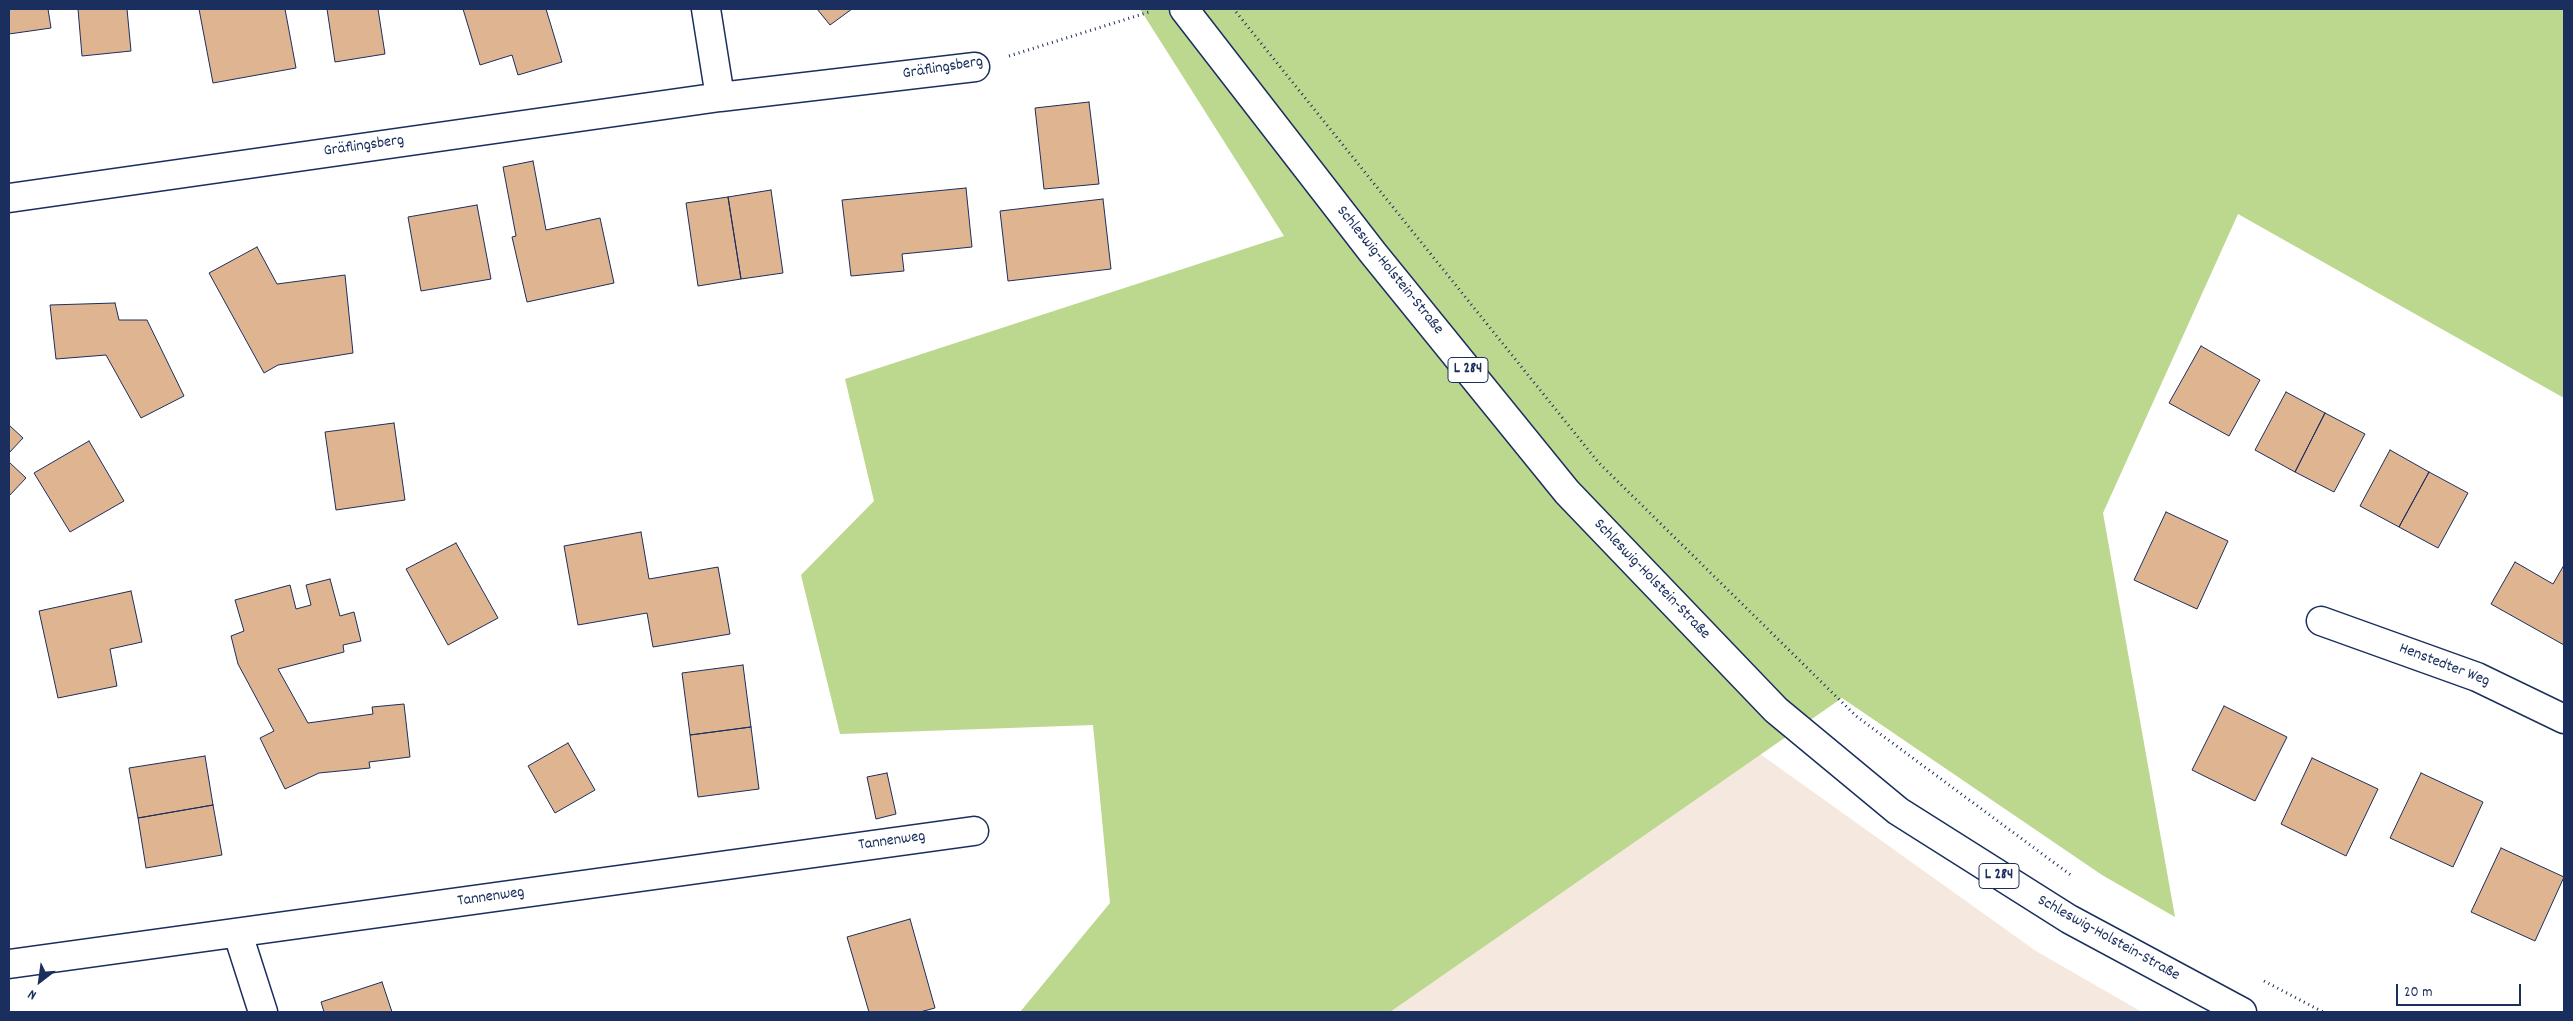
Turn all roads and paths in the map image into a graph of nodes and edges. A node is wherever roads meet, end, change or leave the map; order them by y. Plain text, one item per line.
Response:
1 (706, 9) edge
2 (1184, 9) edge
3 (1233, 9) edge
4 (1151, 12) dead end
5 (976, 67) joint
6 (720, 97) junction
7 (9, 198) edge
8 (2321, 621) dead end
9 (2564, 719) edge
10 (974, 831) dead end
11 (2080, 882) dead end
12 (238, 934) junction
13 (9, 964) edge
14 (2262, 980) dead end
15 (264, 1012) edge
16 (2242, 1012) edge
17 (2323, 1012) edge

1 - 6 street
2 - 16 street, Schleswig-Holstein-Straße / L 284
3 - 11 path
4 - 5 path, Gräflingsberg
5 - 6 street, Gräflingsberg
6 - 7 street, Gräflingsberg
8 - 9 street, Henstedter Weg
10 - 12 street, Tannenweg
12 - 13 street, Tannenweg
12 - 15 street
14 - 17 path

